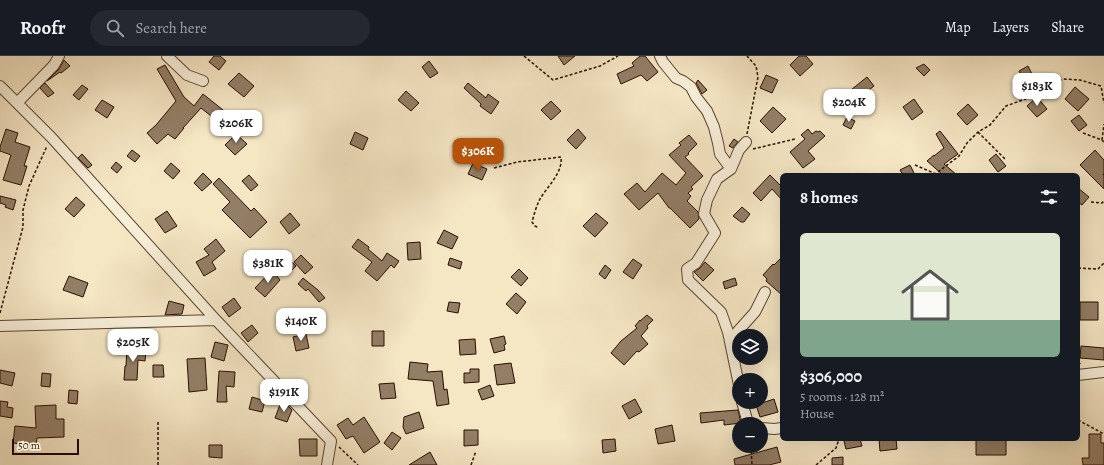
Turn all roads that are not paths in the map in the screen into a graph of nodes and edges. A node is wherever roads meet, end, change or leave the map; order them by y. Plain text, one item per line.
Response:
1 (59, 56) edge
2 (167, 56) edge
3 (660, 56) edge
4 (204, 81) dead end
5 (0, 86) edge
6 (17, 103) junction
7 (746, 142) road end
8 (731, 169) junction
9 (765, 292) dead end
10 (216, 320) junction
11 (0, 326) edge
12 (730, 340) junction
13 (1104, 372) edge
14 (737, 373) edge
15 (1080, 376) edge
16 (780, 428) edge
17 (768, 429) edge
18 (327, 465) edge

1 - 6 street
2 - 4 street
3 - 8 street
5 - 6 street
6 - 10 street
7 - 8 street
8 - 12 street
9 - 12 street
10 - 11 street
10 - 18 street
12 - 14 street
13 - 15 street
16 - 17 street

